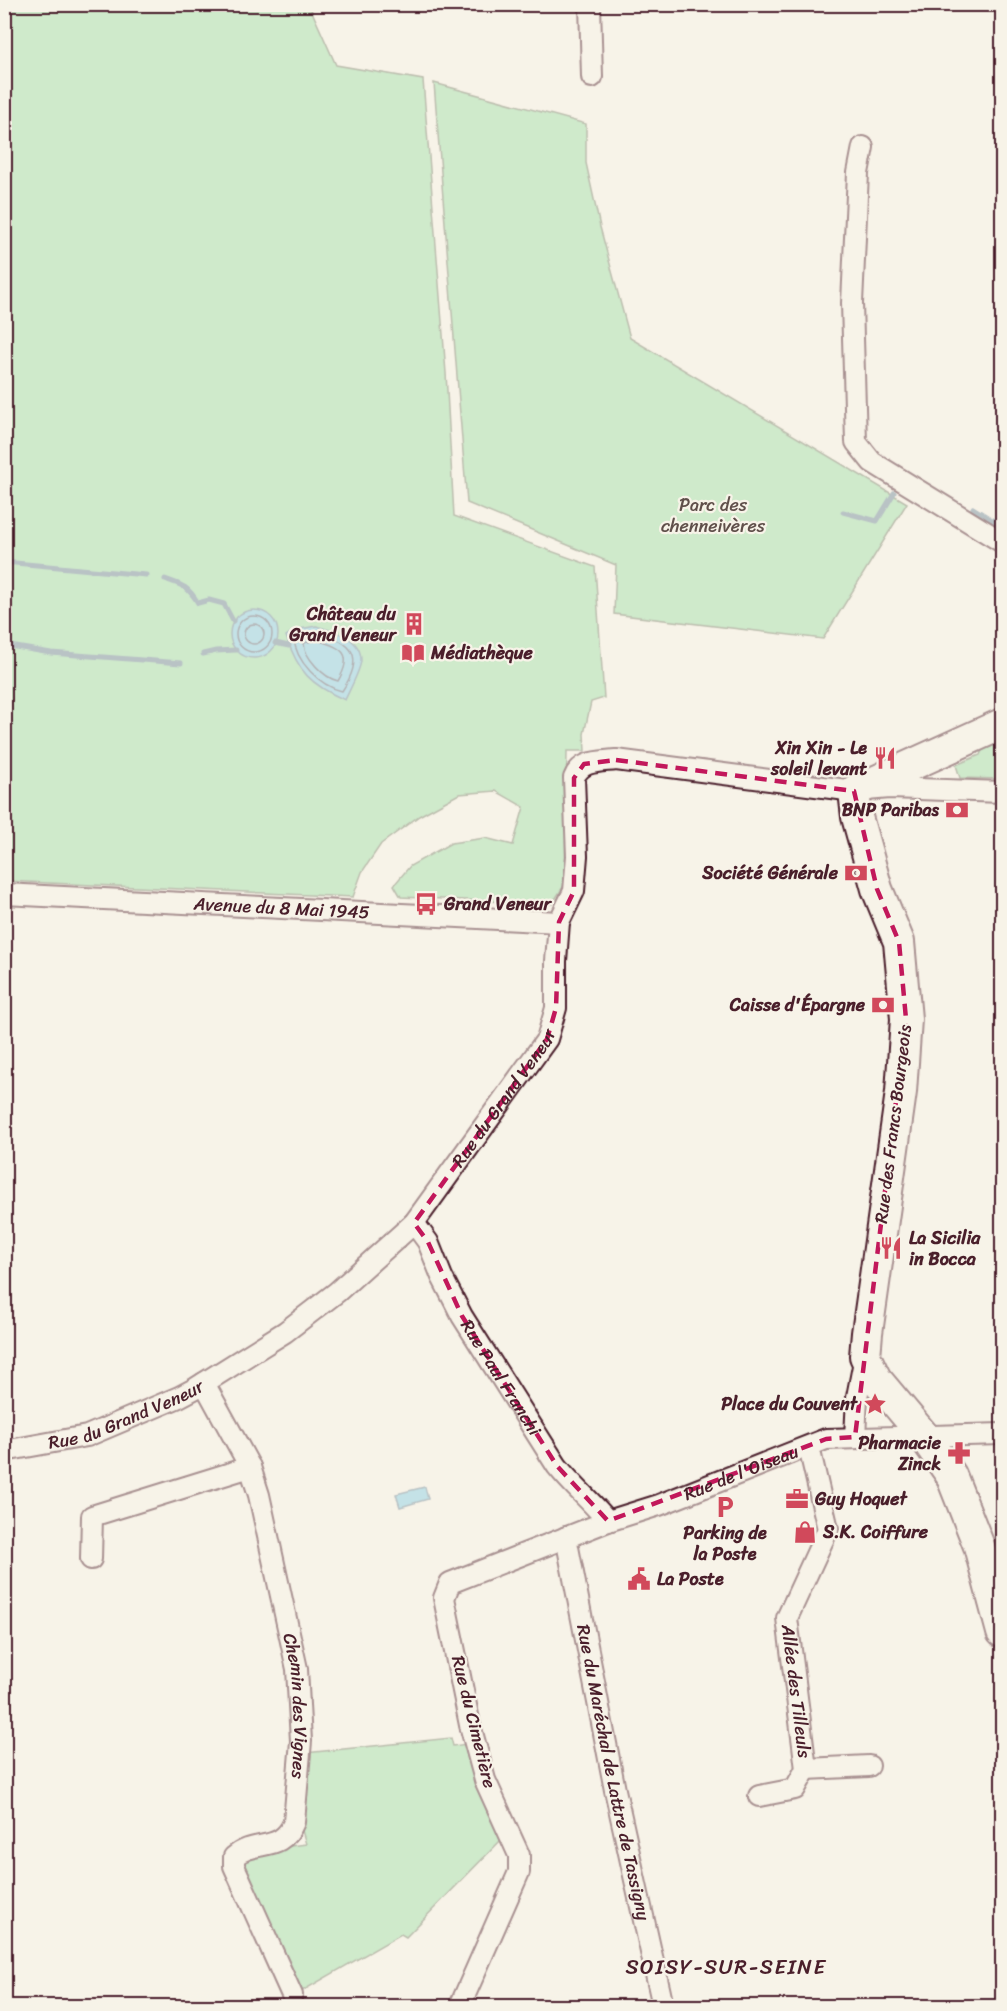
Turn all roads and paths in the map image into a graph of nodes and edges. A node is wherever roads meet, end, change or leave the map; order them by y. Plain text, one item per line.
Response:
1 (590, 4) edge
2 (592, 77) dead end
3 (863, 147) dead end
4 (1002, 542) edge
5 (1002, 724) edge
6 (934, 754) junction
7 (945, 789) junction
8 (854, 791) junction
9 (1002, 792) edge
10 (4, 894) edge
11 (559, 922) junction
12 (414, 1223) junction
13 (865, 1356) junction
14 (204, 1383) junction
15 (1002, 1434) edge
16 (923, 1435) junction
17 (855, 1437) junction
18 (809, 1447) junction
19 (4, 1451) edge
20 (250, 1467) junction
21 (609, 1521) junction
22 (566, 1537) junction
23 (92, 1558) dead end
24 (1002, 1632) edge
25 (869, 1766) dead end
26 (806, 1769) junction
27 (759, 1796) dead end
28 (292, 1995) dead end
29 (460, 2007) edge
30 (663, 2007) edge

1 - 2 street
3 - 4 street
5 - 6 main road
6 - 7 street
6 - 8 main road
7 - 8 street, Rue du Grand Veneur
7 - 9 street, Rue du Grand Veneur
8 - 11 street, Rue du Grand Veneur
8 - 13 main road, Rue des Francs Bourgeois
10 - 11 street, Avenue du 8 Mai 1945
11 - 12 street, Rue du Grand Veneur
12 - 14 street, Rue du Grand Veneur
12 - 21 street, Rue Paul Franchi
13 - 16 main road
13 - 17 street, Rue des Francs Bourgeois
14 - 19 street, Rue du Grand Veneur
14 - 20 street, Chemin des Vignes
15 - 16 street, Rue de l'Oiseau
16 - 17 street, Rue de l'Oiseau
16 - 24 main road
17 - 18 street, Rue de l'Oiseau
18 - 21 street, Rue de l'Oiseau
18 - 26 street, Allée des Tilleuls
20 - 23 street
20 - 28 street, Chemin des Vignes
21 - 22 street, Rue de l'Oiseau
22 - 29 street, Rue du Cimetière
22 - 30 street, Rue du Maréchal de Lattre de Tassigny
25 - 26 street, Allée des Tilleuls
26 - 27 street, Allée des Tilleuls

